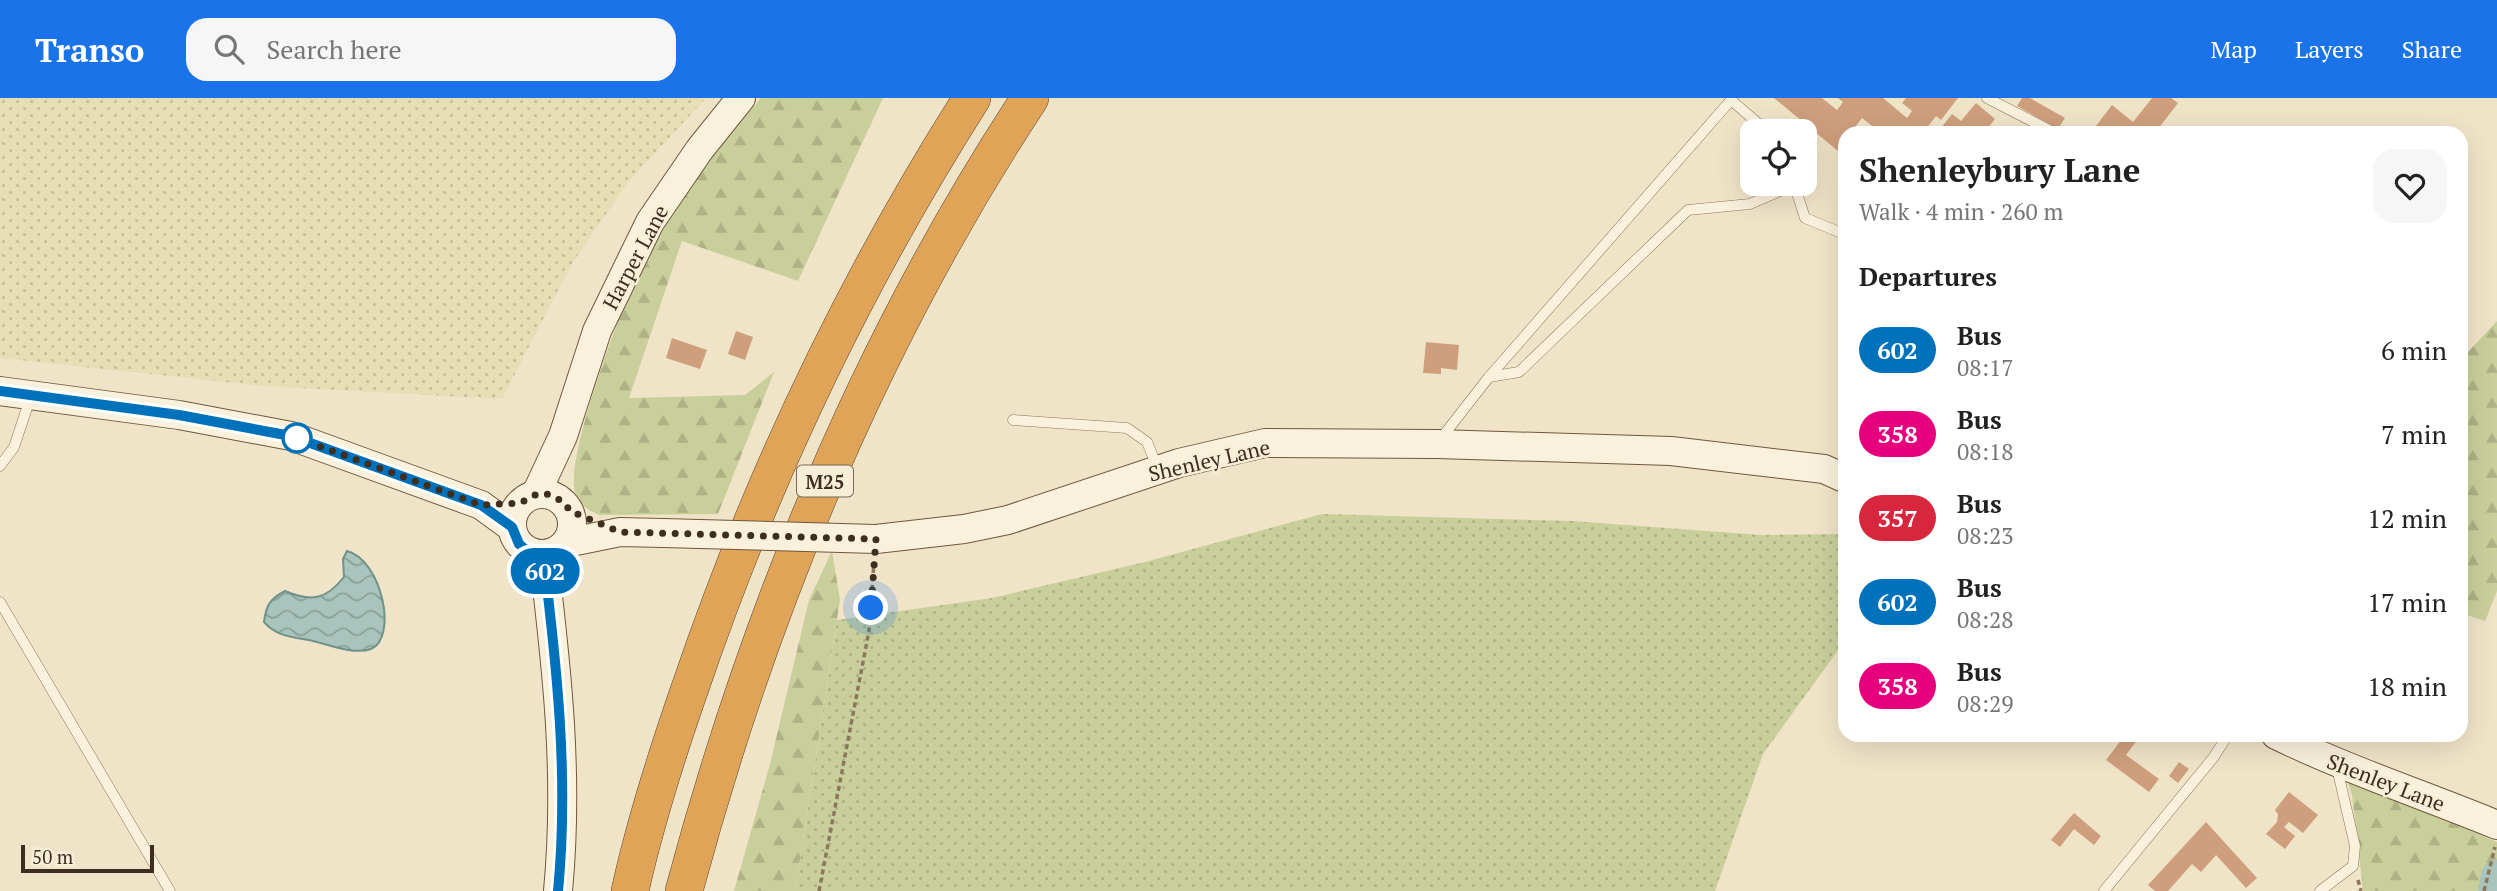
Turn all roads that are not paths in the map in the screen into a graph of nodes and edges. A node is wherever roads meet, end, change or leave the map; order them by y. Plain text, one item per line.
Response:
1 (741, 98) edge
2 (972, 98) edge
3 (1030, 98) edge
4 (1987, 98) edge
5 (1729, 99) edge
6 (1753, 119) edge
7 (2041, 126) edge
8 (1768, 196) edge
9 (1798, 196) edge
10 (1838, 232) edge
11 (1489, 377) junction
12 (0, 391) edge
13 (31, 395) junction
14 (1013, 420) dead end
15 (563, 436) junction
16 (1437, 444) junction
17 (0, 466) edge
18 (1158, 470) junction
19 (1838, 475) edge
20 (567, 507) junction
21 (523, 508) junction
22 (620, 532) junction
23 (554, 548) junction
24 (0, 602) edge
25 (2222, 742) edge
26 (2290, 742) edge
27 (2336, 764) junction
28 (2497, 825) edge
29 (170, 891) edge
30 (558, 891) edge
31 (630, 891) edge
32 (684, 891) edge
33 (2104, 891) edge
34 (2320, 891) edge

1 - 15 main road, Harper Lane
2 - 31 highway, M25
3 - 32 highway, M25
4 - 7 lane
5 - 6 lane
5 - 11 lane
8 - 11 lane
9 - 10 lane
11 - 16 lane
12 - 13 main road
13 - 17 lane
13 - 21 main road
14 - 18 lane
15 - 20 main road, Harper Lane
15 - 21 main road, Harper Lane
16 - 18 main road, Shenley Lane
16 - 19 main road, Shenley Lane
18 - 22 main road, Shenley Lane, bridge
20 - 21 main road
20 - 22 main road, Shenley Lane
20 - 23 main road
21 - 23 main road
22 - 23 main road, Shenley Lane
23 - 30 main road
24 - 29 lane
25 - 33 lane
26 - 27 main road, Shenley Lane
27 - 28 main road, Shenley Lane
27 - 34 lane

